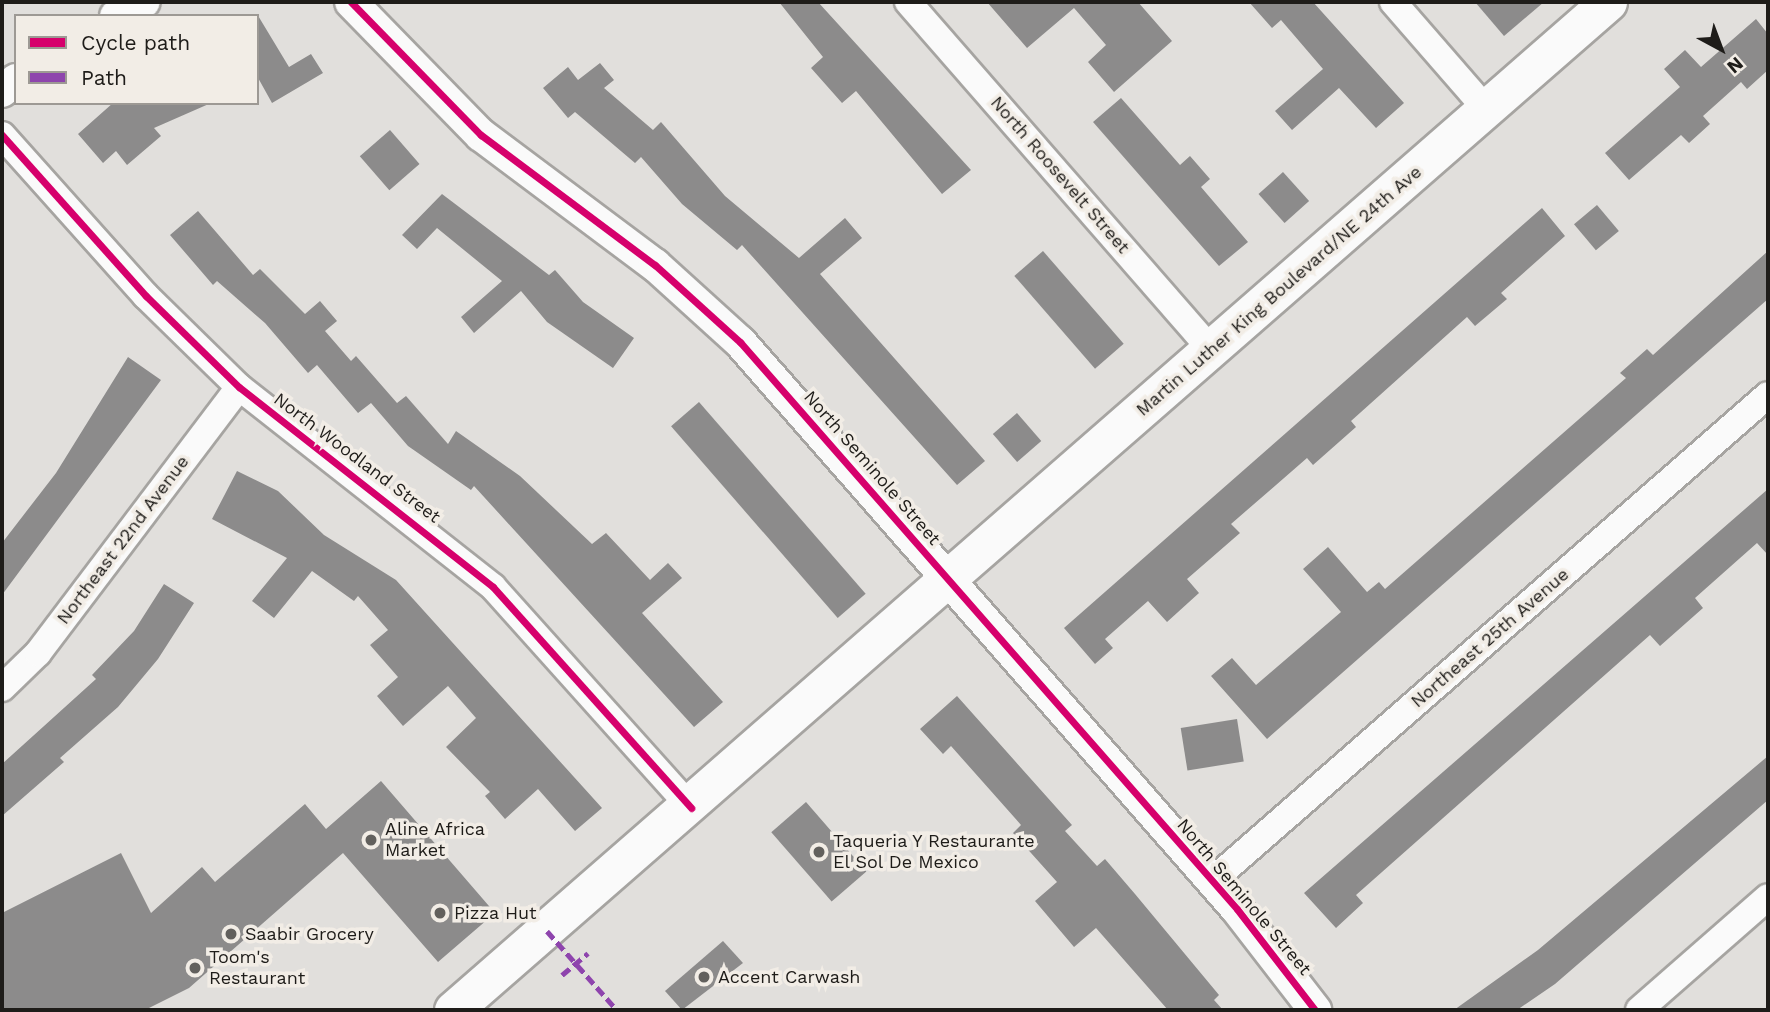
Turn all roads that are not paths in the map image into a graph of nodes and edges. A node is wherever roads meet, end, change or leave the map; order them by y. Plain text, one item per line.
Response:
1 (144, 2) edge
2 (351, 2) edge
3 (908, 2) edge
4 (1393, 2) edge
5 (1608, 2) edge
6 (120, 14) edge
7 (1486, 109) junction
8 (2, 135) edge
9 (1211, 349) junction
10 (239, 387) junction
11 (1768, 395) edge
12 (950, 580) junction
13 (2, 688) edge
14 (691, 807) junction
15 (1212, 881) junction
16 (1768, 897) edge
17 (453, 1010) edge
18 (1315, 1010) edge
19 (1639, 1010) edge

1 - 6 street
2 - 12 street, North Seminole Street
3 - 9 street, North Roosevelt Street
4 - 7 street
5 - 7 main road, Martin Luther King Boulevard/NE 24th Ave
7 - 9 main road, Martin Luther King Boulevard/NE 24th Ave
8 - 10 street, North Woodland Street
9 - 12 main road, Martin Luther King Boulevard/NE 24th Ave
10 - 13 street, Northeast 22nd Avenue
10 - 14 street, North Woodland Street
11 - 15 street, Northeast 25th Avenue
12 - 14 main road, Martin Luther King Boulevard/NE 24th Ave
12 - 15 street, North Seminole Street
14 - 17 main road, Martin Luther King Boulevard/NE 24th Ave
15 - 18 street, North Seminole Street
16 - 19 street

